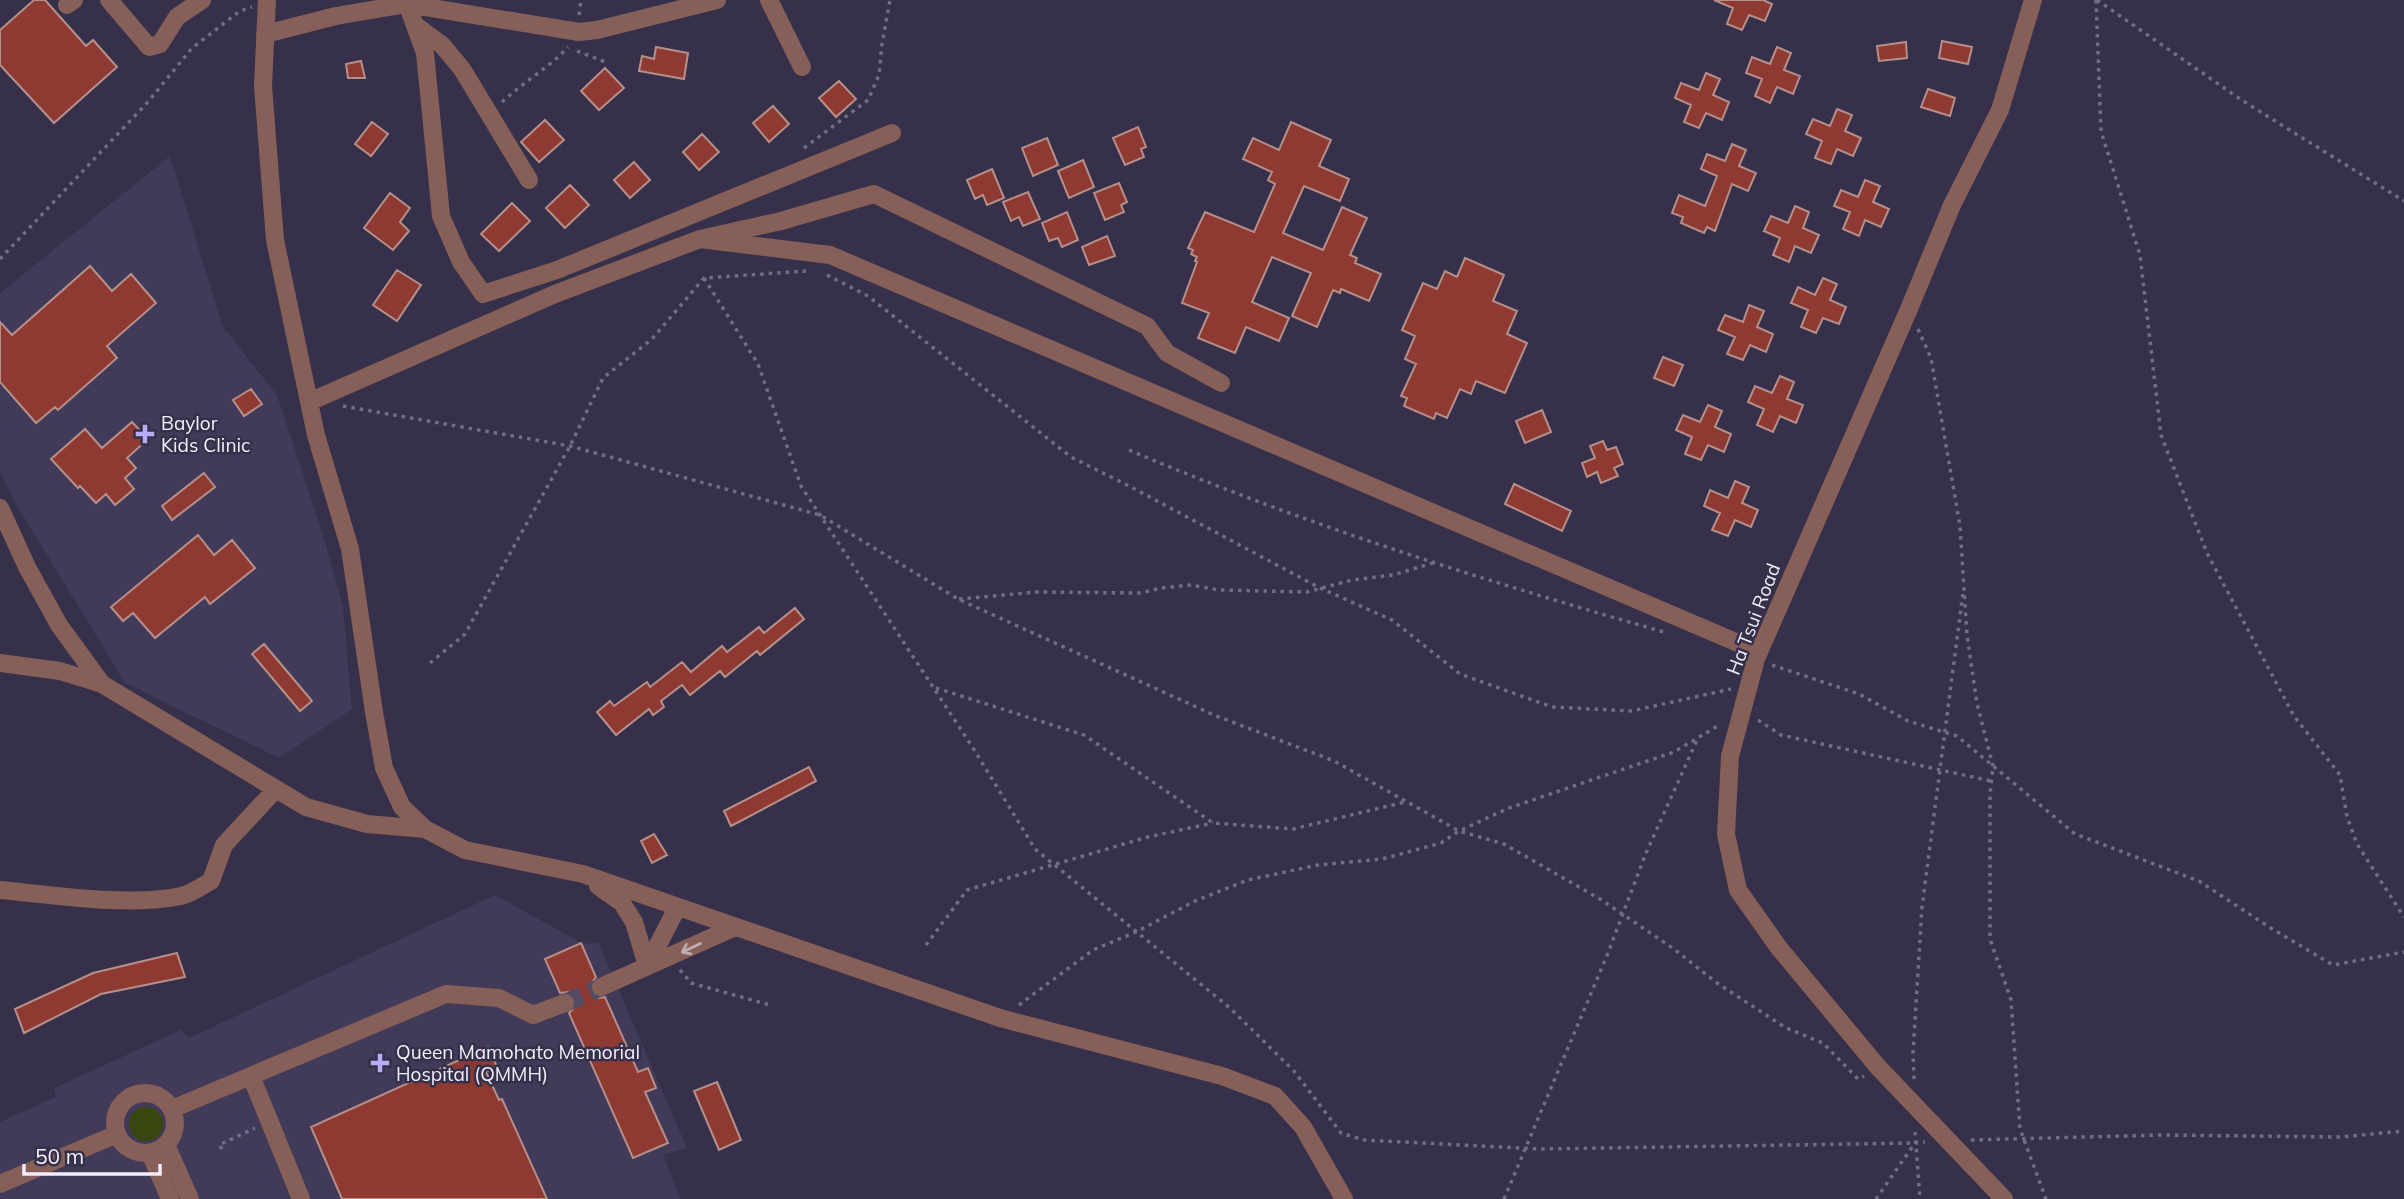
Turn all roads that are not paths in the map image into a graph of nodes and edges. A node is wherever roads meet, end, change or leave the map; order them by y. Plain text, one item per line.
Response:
1 (109, 0) edge
2 (202, 0) edge
3 (717, 0) edge
4 (769, 0) edge
5 (2033, 0) edge
6 (267, 1) edge
7 (407, 4) junction
8 (338, 8) edge
9 (415, 25) junction
10 (265, 34) junction
11 (802, 67) dead end
12 (892, 133) dead end
13 (529, 180) dead end
14 (700, 239) junction
15 (1221, 383) dead end
16 (309, 402) junction
17 (0, 508) edge
18 (1758, 656) junction
19 (0, 663) edge
20 (102, 684) junction
21 (276, 789) junction
22 (425, 829) junction
23 (583, 874) junction
24 (0, 890) edge
25 (677, 908) junction
26 (735, 927) junction
27 (647, 966) junction
28 (601, 987) tunnel mouth
29 (565, 1003) tunnel mouth
30 (251, 1076) junction
31 (172, 1109) junction
32 (117, 1134) junction
33 (158, 1149) junction
34 (0, 1184) edge
35 (170, 1199) edge
36 (190, 1199) edge
37 (301, 1199) edge
38 (1344, 1199) edge
39 (2004, 1199) edge

1 - 2 street
3 - 7 street
4 - 11 street
5 - 18 street, Ha Tsui Road
6 - 10 street
7 - 8 street
7 - 9 street
8 - 10 street
9 - 12 street
9 - 13 street
10 - 16 street
14 - 15 street
14 - 16 street
14 - 18 street
16 - 22 street
17 - 20 street
18 - 39 street, Ha Tsui Road
19 - 20 street
20 - 21 street
21 - 22 street
21 - 24 street
22 - 23 street
23 - 25 street
23 - 27 street
25 - 26 street
25 - 27 street
26 -> 27 street
26 - 38 street
27 - 28 street
29 - 30 street
30 - 31 street
30 - 37 street
31 - 32 street
31 - 33 street
32 - 33 street
32 - 34 street
33 - 35 street
33 - 36 street

